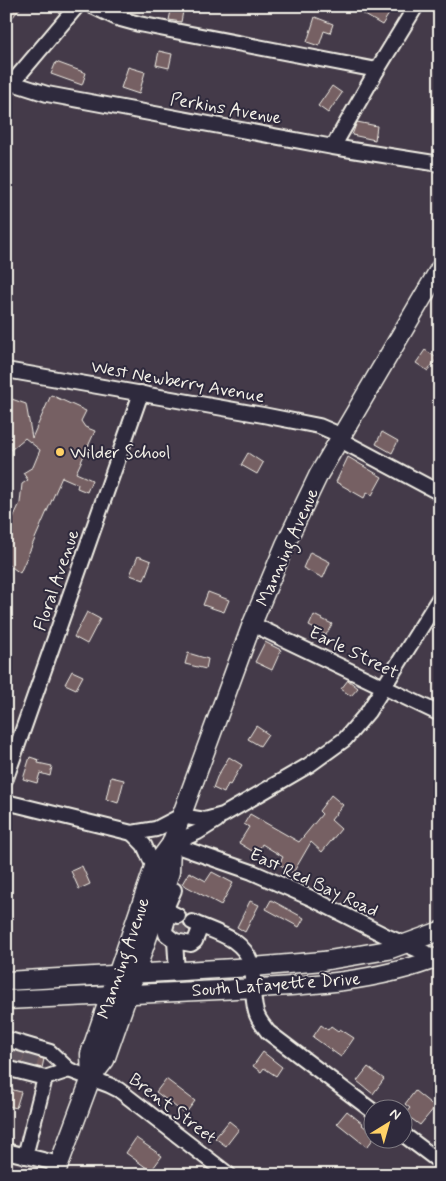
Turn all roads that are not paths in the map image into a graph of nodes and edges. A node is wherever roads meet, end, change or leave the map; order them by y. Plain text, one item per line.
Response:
1 (77, 6) edge
2 (92, 6) edge
3 (416, 6) edge
4 (377, 70) junction
5 (8, 85) edge
6 (333, 147) junction
7 (440, 164) edge
8 (440, 268) edge
9 (6, 370) edge
10 (141, 393) junction
11 (340, 438) junction
12 (440, 493) edge
13 (440, 596) edge
14 (252, 624) junction
15 (385, 687) junction
16 (440, 714) edge
17 (6, 778) edge
18 (6, 802) edge
19 (223, 815) junction
20 (181, 816) junction
21 (132, 833) junction
22 (171, 844) junction
23 (154, 866) junction
24 (168, 921) junction
25 (440, 931) edge
26 (175, 941) junction
27 (406, 944) junction
28 (439, 958) edge
29 (253, 967) junction
30 (177, 972) junction
31 (134, 974) junction
32 (116, 975) junction
33 (6, 981) edge
34 (254, 988) junction
35 (128, 994) junction
36 (110, 995) junction
37 (6, 1000) edge
38 (11, 1052) edge
39 (30, 1060) junction
40 (69, 1070) junction
41 (45, 1078) junction
42 (91, 1078) junction
43 (364, 1104) edge
44 (414, 1142) edge
45 (6, 1151) edge
46 (25, 1156) junction
47 (440, 1162) edge
48 (57, 1169) edge
49 (229, 1175) edge

1 - 5 street
2 - 4 street
3 - 4 street
4 - 6 street
5 - 6 street, Perkins Avenue
6 - 7 street, Perkins Avenue
8 - 11 main road, Manning Avenue
9 - 10 street, West Newberry Avenue
10 - 11 street, West Newberry Avenue
10 - 17 street, Floral Avenue
11 - 12 street, West Newberry Avenue
11 - 14 main road, Manning Avenue
13 - 15 street
14 - 15 street, Earle Street
14 - 20 main road, Manning Avenue
15 - 16 street, Earle Street
15 - 19 street
18 - 21 street
19 - 20 street
19 - 22 street
20 - 21 street
20 - 22 main road, Manning Avenue
21 - 23 street
22 - 23 main road, Manning Avenue
22 - 24 main road, Manning Avenue
22 - 27 street, East Red Bay Road
23 - 32 main road, Manning Avenue
24 - 26 street
24 - 31 main road, Manning Avenue
25 - 27 main road, South Lafayette Drive
26 - 29 street
26 - 30 street
27 - 28 street, East Red Bay Road
27 - 29 main road, South Lafayette Drive
28 - 34 main road, South Lafayette Drive
29 - 30 main road, South Lafayette Drive
29 - 34 street
30 - 31 main road, South Lafayette Drive
31 - 32 main road, South Lafayette Drive
31 - 35 main road, Manning Avenue
32 - 33 main road, South Lafayette Drive
32 - 36 main road, Manning Avenue
34 - 35 main road, South Lafayette Drive
34 - 43 street
35 - 36 main road, South Lafayette Drive
35 - 42 main road, Manning Avenue
36 - 37 main road, South Lafayette Drive
36 - 42 main road, Manning Avenue
38 - 39 street
38 - 39 street
39 - 40 street
39 - 41 street
40 - 41 street
40 - 42 street, Brent Street
41 - 46 street
42 - 48 main road, Manning Avenue
42 - 49 street, Brent Street
44 - 47 street
45 - 46 street
46 - 48 street

